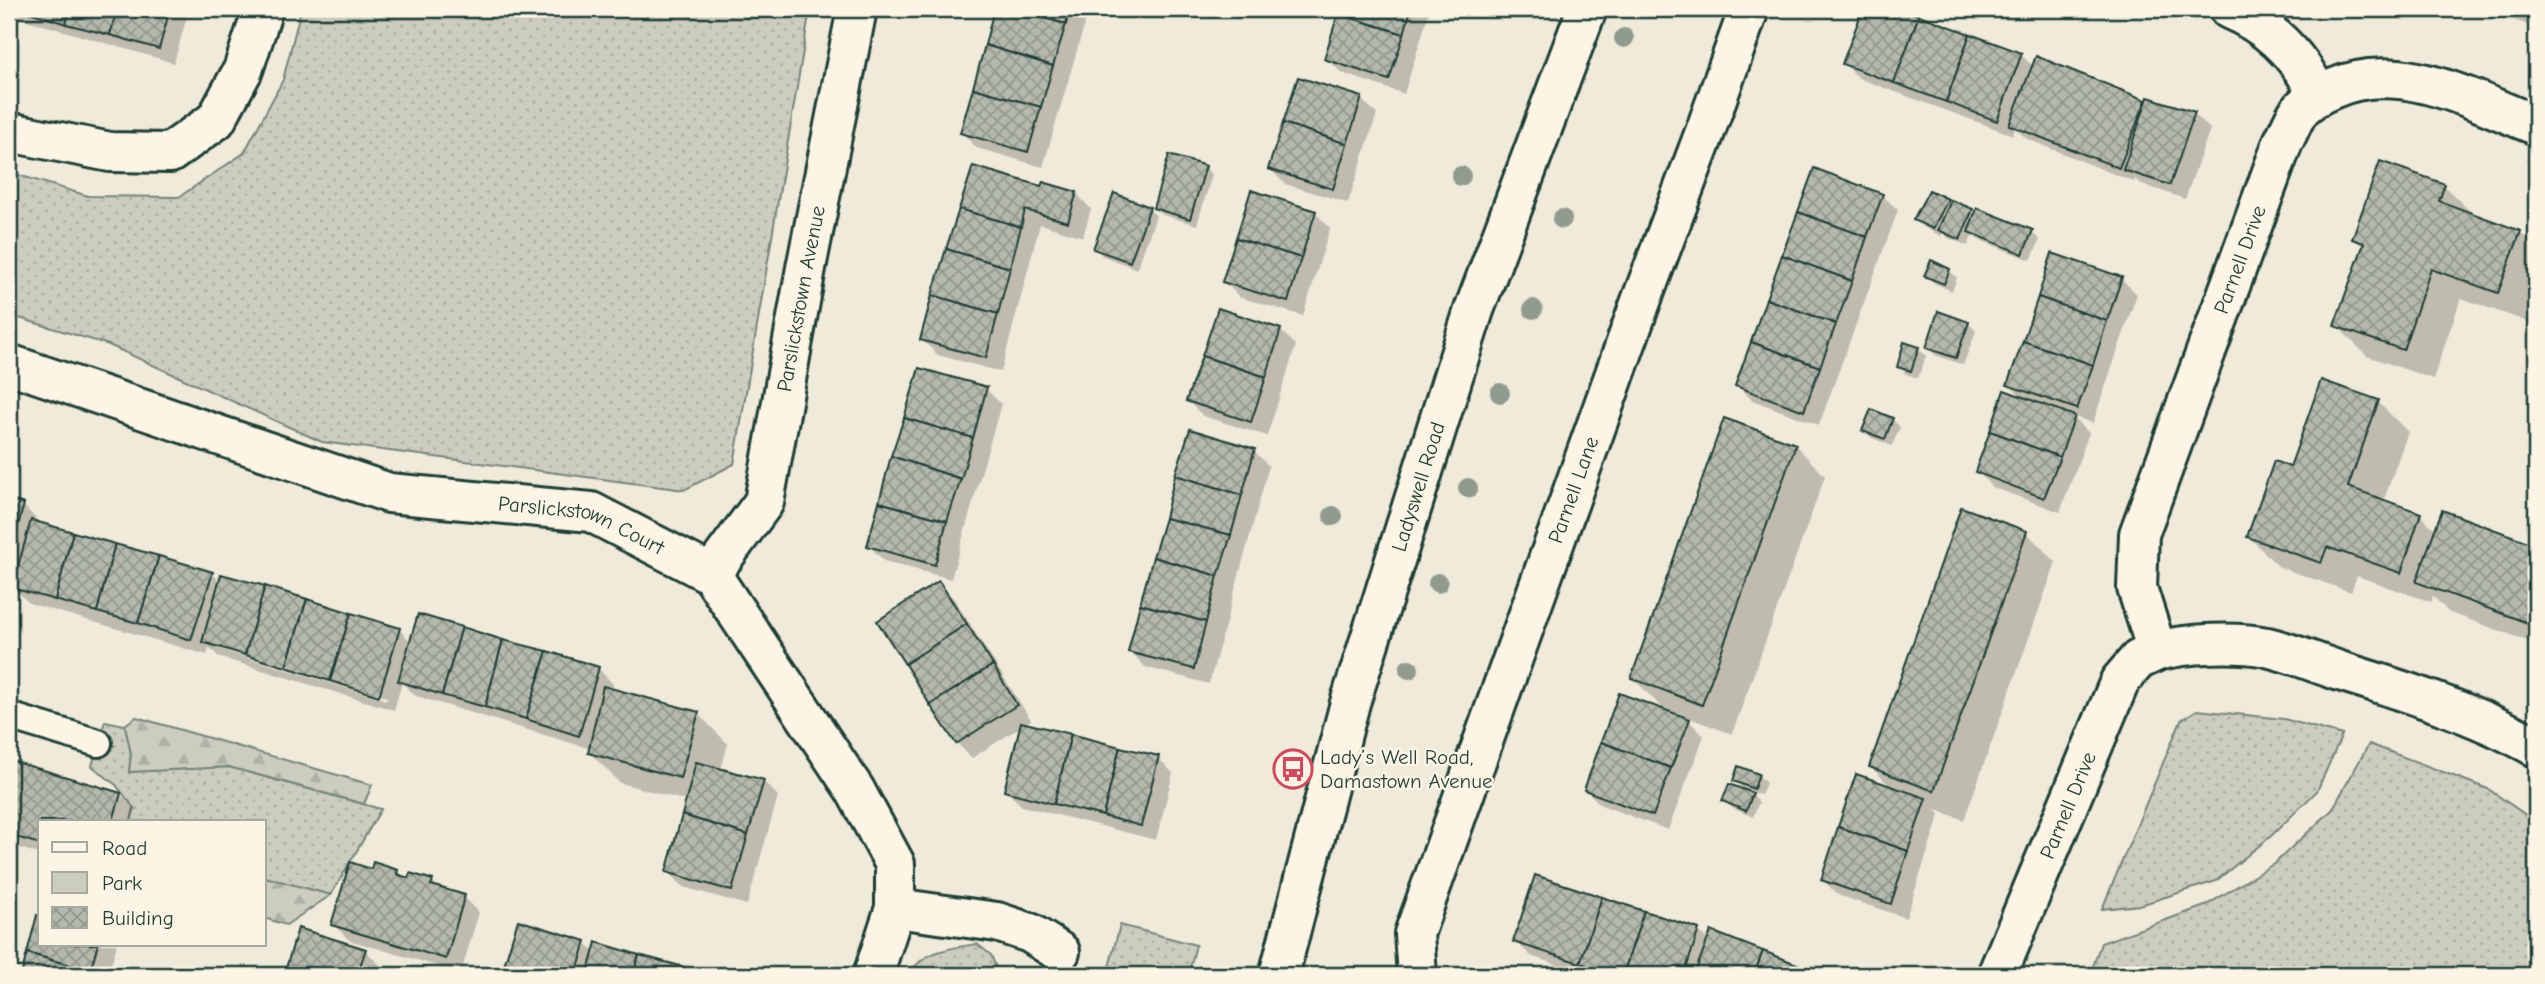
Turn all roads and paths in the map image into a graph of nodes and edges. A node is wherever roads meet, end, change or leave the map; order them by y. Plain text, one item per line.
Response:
1 (263, 9) edge
2 (858, 9) edge
3 (1587, 9) edge
4 (1749, 9) edge
5 (2229, 9) edge
6 (2318, 95) junction
7 (2536, 125) edge
8 (9, 132) edge
9 (9, 364) edge
10 (710, 574) junction
11 (2157, 652) junction
12 (9, 716) edge
13 (98, 743) dead end
14 (2536, 747) edge
15 (895, 908) junction
16 (1060, 952) dead end
17 (873, 975) edge
18 (1279, 975) edge
19 (1418, 975) edge
20 (1997, 975) edge

1 - 8 street
2 - 10 street, Parslickstown Avenue
3 - 18 street, Ladyswell Road
4 - 19 street, Parnell Lane
5 - 6 street
6 - 7 street, Parnell Drive
6 - 11 street, Parnell Drive
9 - 10 street, Parslickstown Court
10 - 15 street, Parslickstown Court
11 - 14 street, Parnell Drive
11 - 20 street, Parnell Drive
12 - 13 lane
15 - 16 street
15 - 17 street, Parslickstown Court

